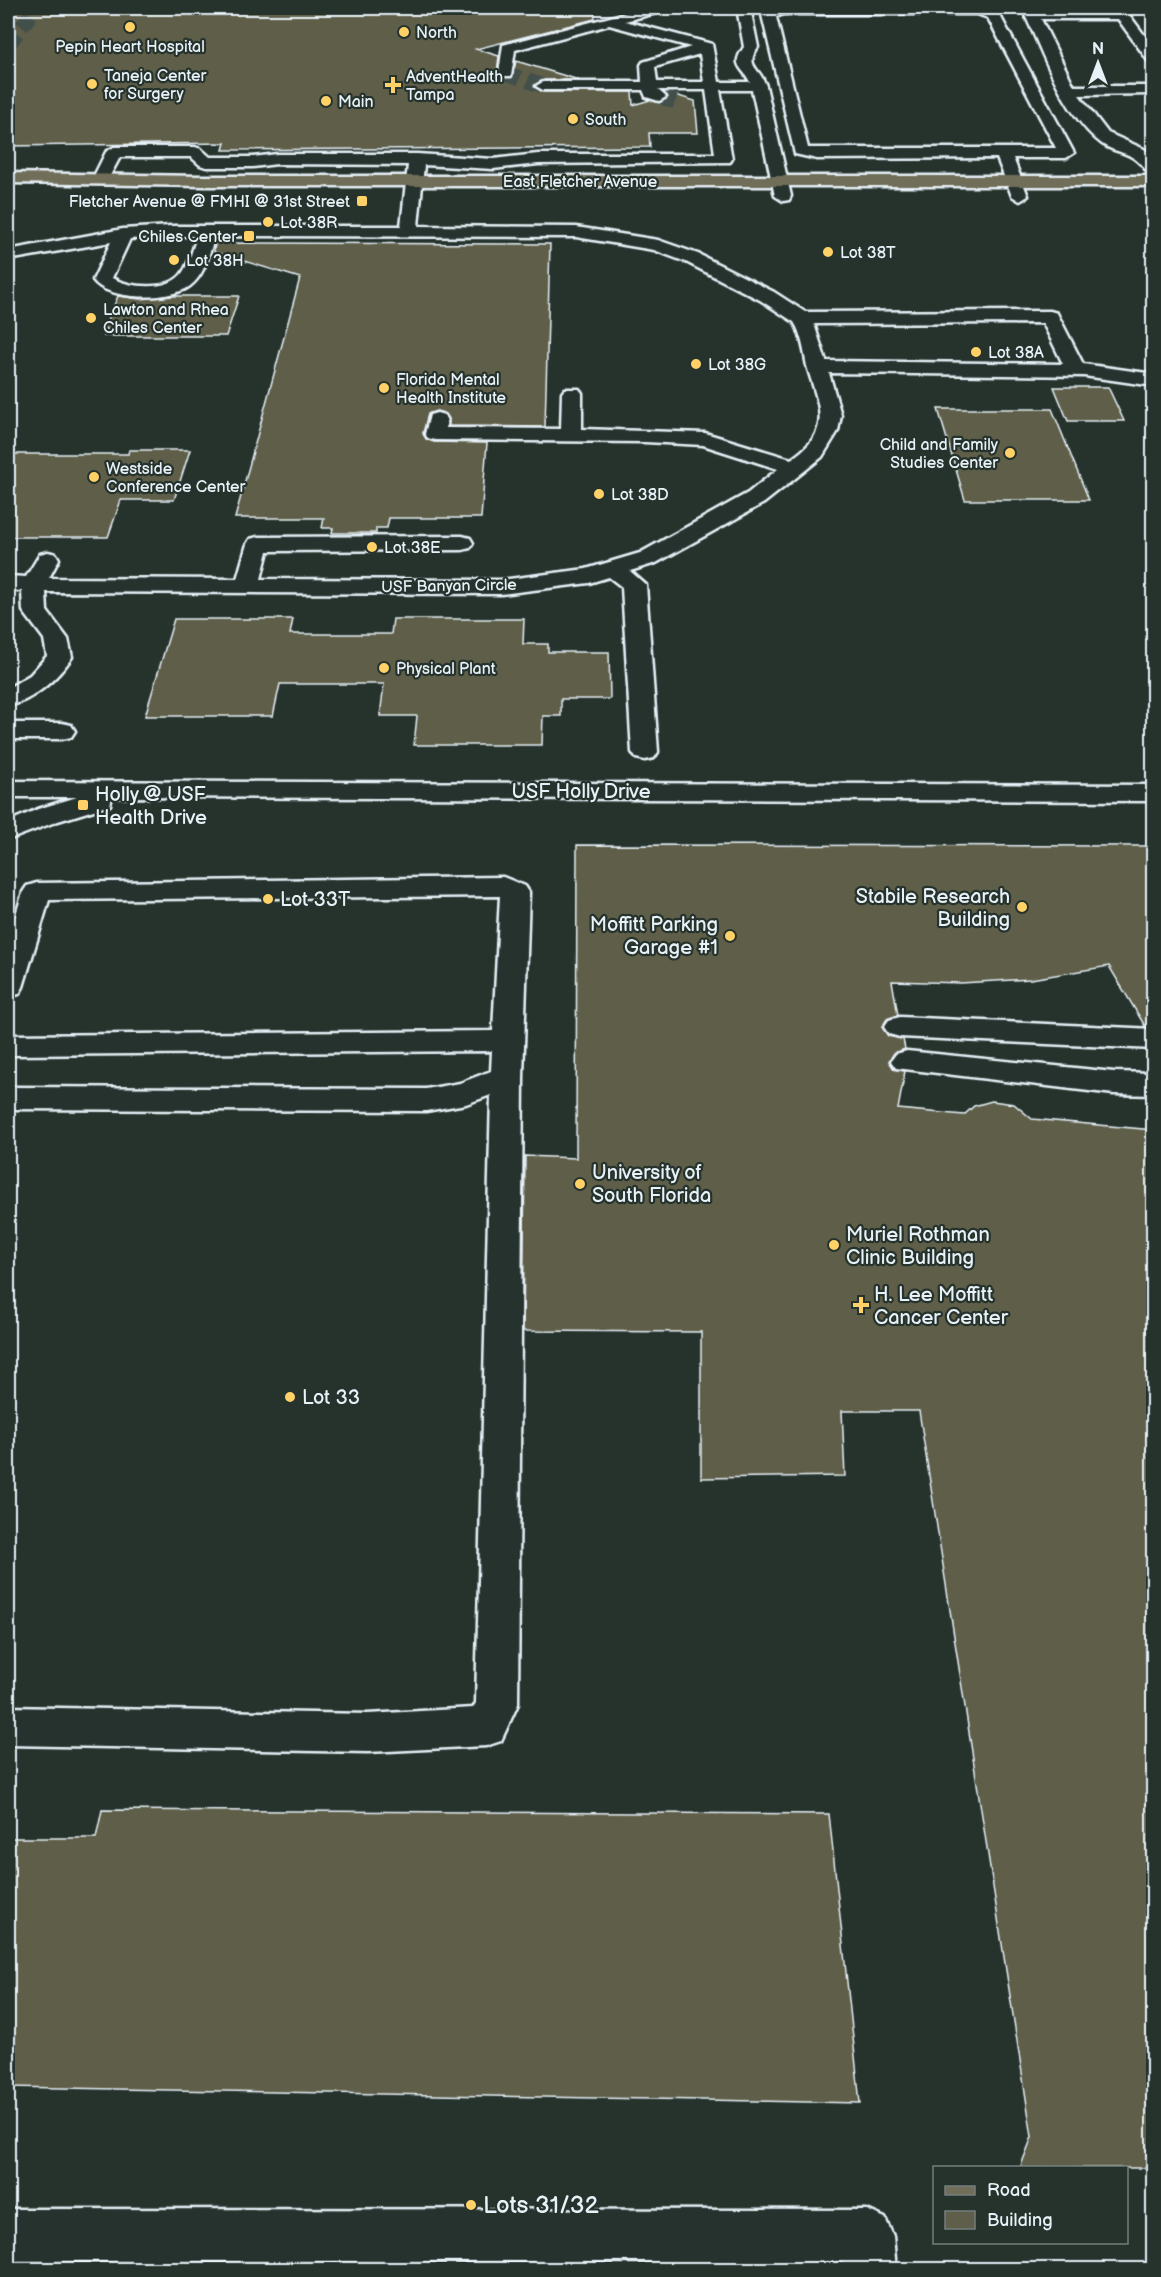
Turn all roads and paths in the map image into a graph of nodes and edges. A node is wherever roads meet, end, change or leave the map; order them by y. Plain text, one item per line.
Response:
1 (729, 10) dead end
2 (659, 11) edge
3 (745, 11) edge
4 (609, 21) junction
5 (737, 37) junction
6 (706, 47) junction
7 (508, 54) junction
8 (1154, 59) edge
9 (530, 60) tunnel mouth
10 (565, 70) tunnel mouth
11 (506, 74) dead end
12 (608, 76) dead end
13 (543, 86) tunnel mouth
14 (713, 86) junction
15 (759, 86) junction
16 (1012, 88) dead end
17 (1033, 89) junction
18 (1154, 90) edge
19 (1070, 91) junction
20 (655, 92) junction
21 (834, 154) junction
22 (1003, 154) junction
23 (417, 159) junction
24 (1154, 170) edge
25 (8, 178) edge
26 (100, 180) junction
27 (843, 181) junction
28 (1154, 181) edge
29 (413, 189) junction
30 (782, 189) junction
31 (1017, 189) junction
32 (8, 195) edge
33 (1154, 197) edge
34 (208, 231) junction
35 (409, 231) junction
36 (123, 234) junction
37 (8, 255) edge
38 (801, 318) junction
39 (818, 367) junction
40 (1076, 370) junction
41 (1154, 380) edge
42 (572, 393) dead end
43 (435, 433) dead end
44 (571, 436) junction
45 (794, 467) junction
46 (462, 543) dead end
47 (48, 559) dead end
48 (613, 569) junction
49 (8, 583) edge
50 (34, 585) junction
51 (247, 586) junction
52 (8, 699) edge
53 (8, 732) edge
54 (62, 732) dead end
55 (645, 752) dead end
56 (8, 789) edge
57 (131, 789) junction
58 (1154, 793) edge
59 (8, 832) edge
60 (8, 987) edge
61 (900, 1027) dead end
62 (945, 1029) junction
63 (1154, 1039) edge
64 (8, 1045) edge
65 (507, 1059) junction
66 (908, 1060) dead end
67 (951, 1065) junction
68 (1154, 1084) edge
69 (8, 1098) edge
70 (8, 1726) edge
71 (8, 2235) edge
72 (870, 2270) edge

1 - 3 street
2 - 4 street
3 - 5 street
4 - 6 street
4 - 7 street
5 - 6 street
5 - 15 street
6 - 14 street
6 - 20 street
7 - 9 street
7 - 11 street
8 - 19 street
10 - 12 street
13 - 20 street
14 - 15 street
14 - 20 street
14 - 23 street
15 - 30 street
16 - 17 street
17 - 21 street
17 - 22 street
18 - 19 street
19 - 24 street
21 - 22 street
21 - 27 street
22 - 31 street
23 - 26 street
23 - 29 street
25 - 26 main road, East Fletcher Avenue
26 - 29 main road, East Fletcher Avenue
27 - 30 main road, East Fletcher Avenue
27 - 31 main road, East Fletcher Avenue
28 - 31 main road, East Fletcher Avenue
29 - 30 main road, East Fletcher Avenue
29 - 32 main road, East Fletcher Avenue
29 - 35 street
30 - 31 main road, East Fletcher Avenue
31 - 33 main road, East Fletcher Avenue
34 - 35 street
34 - 36 street
34 - 36 street
35 - 38 street
36 - 37 street
38 - 39 street, USF Banyan Circle
38 - 40 street
39 - 40 street
39 - 45 street, USF Banyan Circle
40 - 41 street
42 - 44 street
43 - 44 street
44 - 45 street
45 - 48 street, USF Banyan Circle
46 - 51 street
47 - 50 street
48 - 51 street, USF Banyan Circle
48 - 55 street
49 - 50 street, USF Banyan Circle
50 - 51 street, USF Banyan Circle
50 - 52 street
53 - 54 street
56 - 57 street, USF Holly Drive
57 - 58 street, USF Holly Drive
57 - 59 street
60 - 65 street
61 - 62 street
62 - 63 street
62 - 67 street
64 - 65 street
65 - 69 street
65 - 70 street
66 - 67 street
67 - 68 street
71 - 72 street

